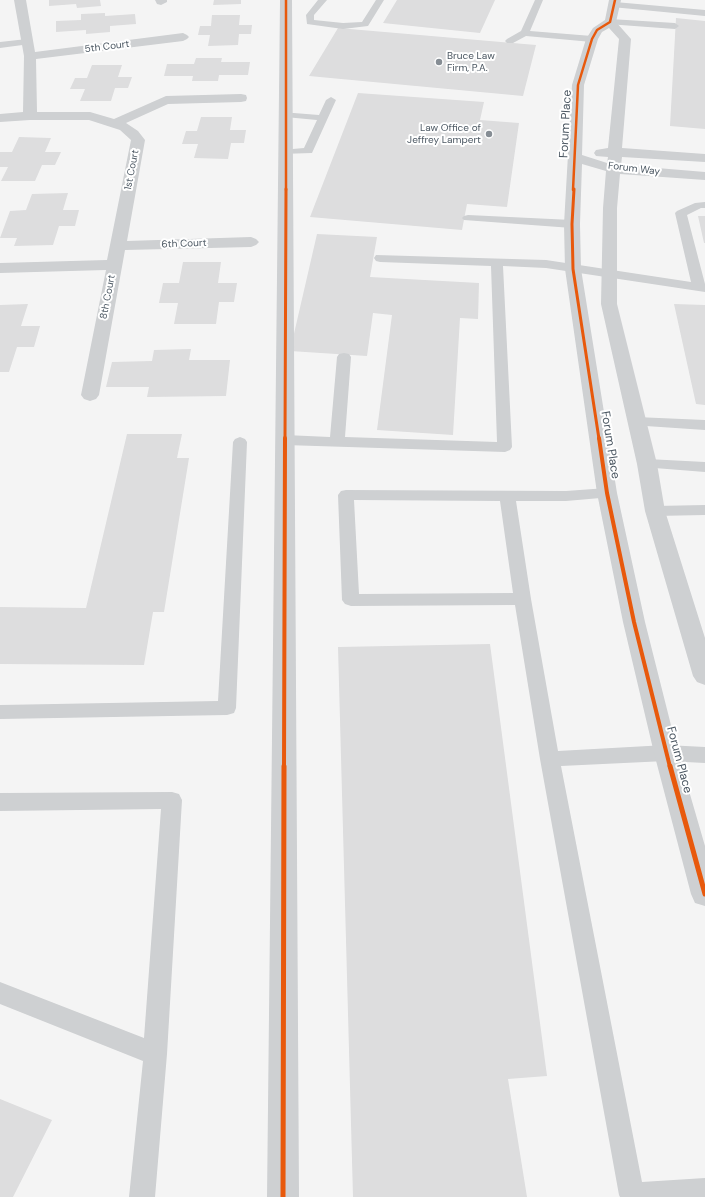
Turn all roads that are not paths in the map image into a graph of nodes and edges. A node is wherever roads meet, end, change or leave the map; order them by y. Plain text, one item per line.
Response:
1 (20, 0) edge
2 (286, 0) edge
3 (323, 0) edge
4 (380, 0) edge
5 (539, 0) edge
6 (614, 9) edge
7 (705, 13) edge
8 (675, 26) dead end
9 (525, 33) junction
10 (183, 38) dead end
11 (592, 39) junction
12 (510, 41) dead end
13 (27, 42) junction
14 (0, 45) edge
15 (30, 56) junction
16 (240, 98) dead end
17 (331, 100) dead end
18 (285, 114) junction
19 (30, 116) junction
20 (0, 118) edge
21 (323, 118) junction
22 (115, 122) junction
23 (285, 152) junction
24 (615, 152) junction
25 (575, 157) junction
26 (705, 158) edge
27 (613, 169) junction
28 (705, 176) edge
29 (705, 205) edge
30 (468, 218) dead end
31 (572, 224) junction
32 (251, 242) dead end
33 (118, 246) junction
34 (380, 258) dead end
35 (496, 262) junction
36 (114, 265) junction
37 (0, 268) edge
38 (573, 269) junction
39 (608, 275) junction
40 (702, 288) edge
41 (344, 357) dead end
42 (90, 395) dead end
43 (636, 422) junction
44 (705, 425) edge
45 (285, 440) junction
46 (240, 442) dead end
47 (336, 442) junction
48 (647, 464) junction
49 (705, 467) edge
50 (607, 493) junction
51 (507, 496) junction
52 (705, 510) edge
53 (655, 511) junction
54 (522, 599) junction
55 (705, 676) edge
56 (0, 712) edge
57 (666, 753) junction
58 (705, 755) edge
59 (550, 759) junction
60 (0, 802) edge
61 (705, 894) edge
62 (0, 993) edge
63 (155, 1054) junction
64 (705, 1191) edge
65 (142, 1197) edge
66 (283, 1197) edge

1 - 13 street
2 - 18 street
3 - 4 lane
5 - 9 lane
6 - 7 lane
6 - 8 lane
6 - 11 street, Forum Place
6 - 24 street
9 - 11 lane
9 - 12 lane
10 - 15 street, 5th Court
11 - 25 street, Forum Place
13 - 14 lane
13 - 15 street
15 - 19 street
16 - 22 street
17 - 21 lane
18 - 21 lane
18 - 23 street
19 - 20 street, 1st Court
19 - 22 street, 1st Court
21 - 23 lane
22 - 33 street, 1st Court
23 - 45 street
24 - 25 street, Forum Way
24 - 26 street, Forum Way
24 - 27 street
25 - 27 street, Forum Way
25 - 31 street, Forum Place
27 - 28 street, Forum Way
27 - 39 street
29 - 40 lane
30 - 31 lane
31 - 38 street, Forum Place
32 - 33 street, 6th Court
33 - 36 street, 1st Court
34 - 35 lane
35 - 38 lane
35 - 47 lane
36 - 37 street, 8th Court
36 - 42 street, 8th Court
38 - 39 lane
38 - 50 street, Forum Place
39 - 40 lane
39 - 43 street
41 - 47 lane
43 - 44 lane
43 - 48 street
45 - 47 lane
45 - 66 street
46 - 56 lane
48 - 49 lane
48 - 53 street
50 - 51 lane
50 - 57 street, Forum Place
51 - 54 lane
51 - 54 lane
52 - 53 lane
53 - 55 street
54 - 59 lane
57 - 58 lane
57 - 59 lane
57 - 61 street, Forum Place
59 - 64 lane
60 - 63 lane
62 - 63 lane
63 - 65 lane

